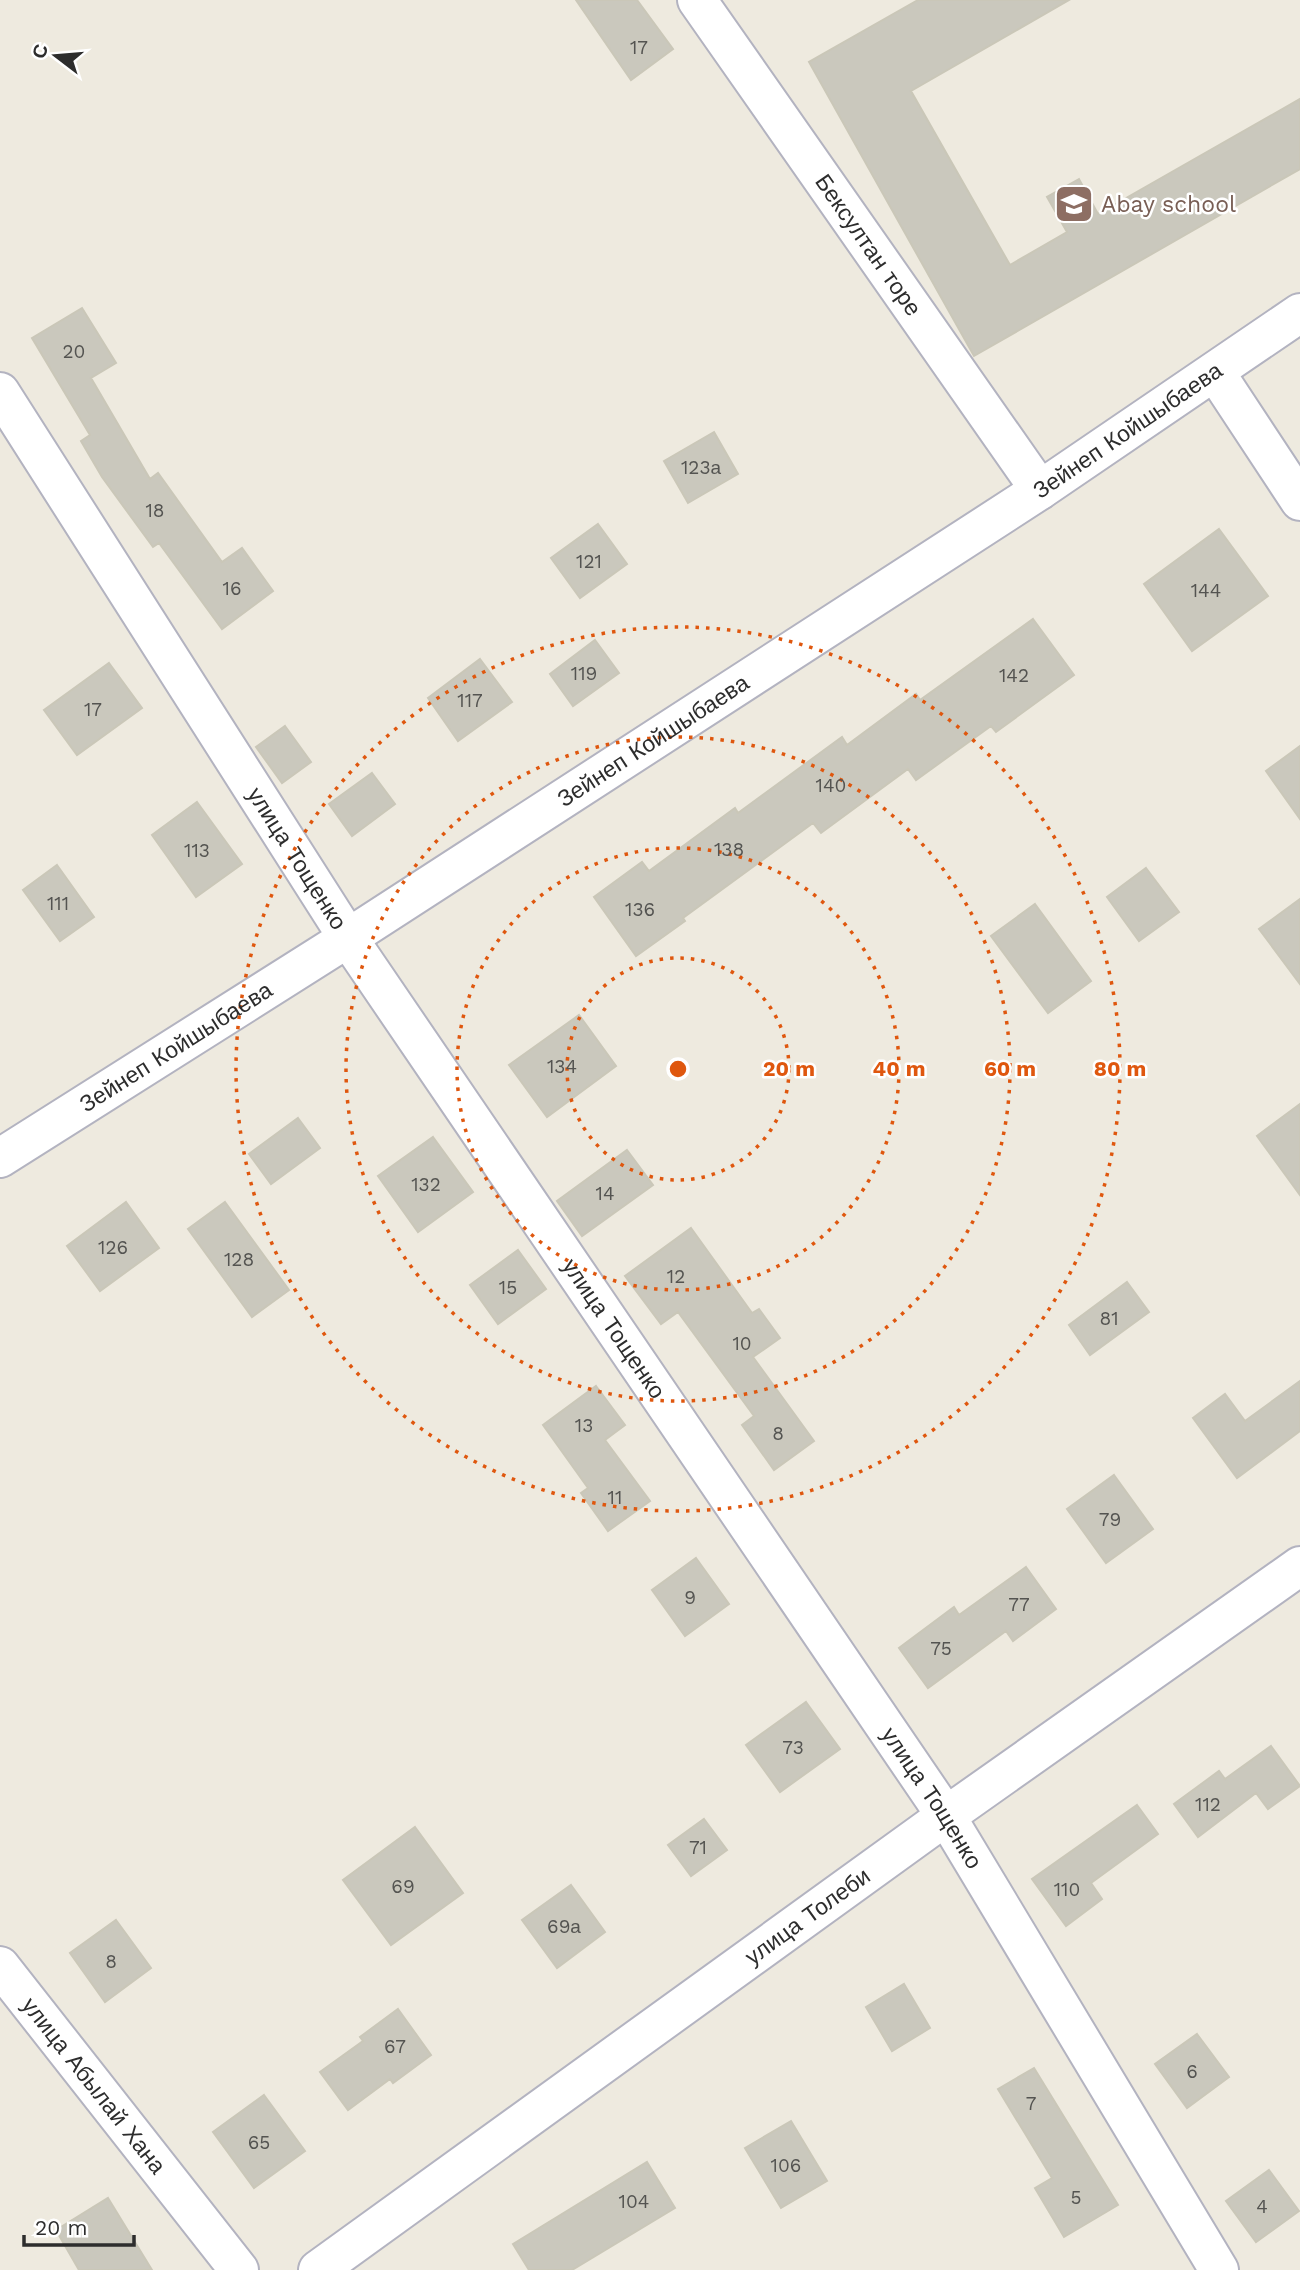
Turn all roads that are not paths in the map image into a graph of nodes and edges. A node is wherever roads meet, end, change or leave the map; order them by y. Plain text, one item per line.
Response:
1 (698, 0) edge
2 (1300, 313) edge
3 (1214, 372) junction
4 (0, 392) edge
5 (1040, 491) junction
6 (1300, 501) edge
7 (348, 937) junction
8 (0, 1158) edge
9 (1300, 1566) edge
10 (946, 1816) junction
11 (0, 1966) edge
12 (239, 2270) edge
13 (318, 2270) edge
14 (1219, 2270) edge

1 - 5 street, Бексултан торе
2 - 3 street, Зейнеп Койшыбаева
3 - 5 street, Зейнеп Койшыбаева
3 - 6 street
4 - 7 street, улица Тощенко
5 - 7 street, Зейнеп Койшыбаева
7 - 8 street, Зейнеп Койшыбаева
7 - 10 street, улица Тощенко
9 - 10 street, улица Толеби
10 - 13 street, улица Толеби
10 - 14 street, улица Тощенко
11 - 12 street, улица Абылай Хана

